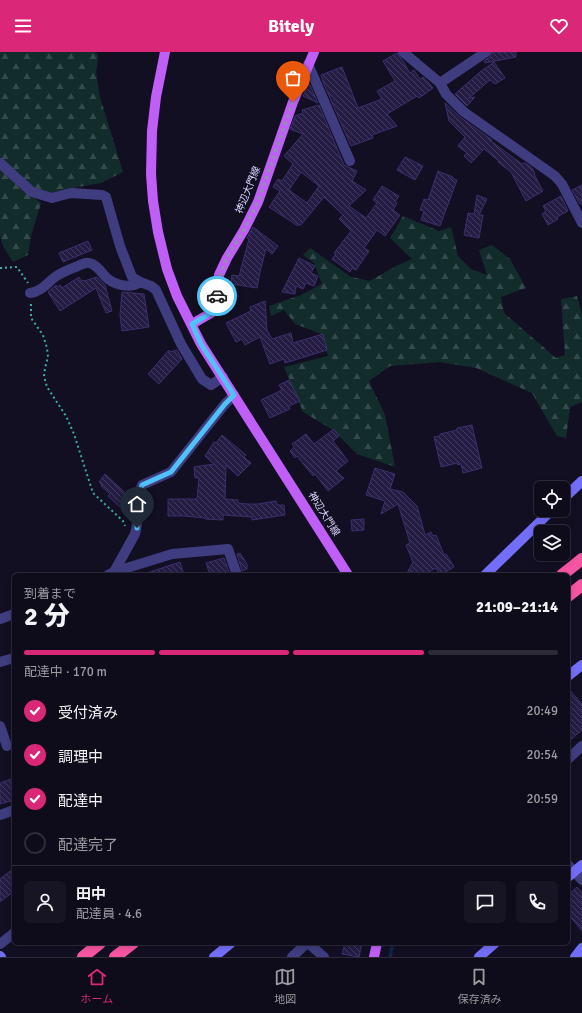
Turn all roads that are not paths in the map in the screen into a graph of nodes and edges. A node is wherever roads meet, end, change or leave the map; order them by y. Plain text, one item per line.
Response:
1 (165, 52) edge
2 (314, 52) edge
3 (403, 52) edge
4 (486, 52) edge
5 (308, 64) junction
6 (440, 84) junction
7 (350, 161) dead end
8 (0, 163) edge
9 (582, 223) edge
10 (140, 282) junction
11 (30, 293) road end
12 (192, 324) junction
13 (223, 377) junction
14 (234, 395) junction
15 (582, 481) edge
16 (570, 493) edge
17 (545, 517) edge
18 (582, 559) edge
19 (111, 573) edge
20 (236, 573) edge
21 (347, 573) edge
22 (487, 573) edge
23 (564, 573) edge
24 (582, 585) edge
25 (570, 594) edge
26 (12, 615) edge
27 (0, 619) edge
28 (12, 659) edge
29 (0, 662) edge
30 (582, 665) edge
31 (570, 674) edge
32 (0, 726) edge
33 (7, 746) edge
34 (582, 746) edge
35 (570, 756) edge
36 (12, 811) edge
37 (0, 815) edge
38 (582, 865) edge
39 (570, 872) edge
40 (582, 880) edge
41 (12, 934) edge
42 (1, 940) edge
43 (98, 945) edge
44 (130, 945) edge
45 (229, 945) edge
46 (305, 945) edge
47 (309, 945) edge
48 (377, 945) edge
49 (493, 945) edge
50 (582, 948) edge
51 (83, 957) edge
52 (115, 957) edge
53 (214, 957) edge
54 (292, 957) edge
55 (324, 957) edge
56 (374, 957) edge
57 (479, 957) edge
58 (575, 957) edge

1 - 12 main road, 神辺大門線
2 - 5 main road, 神辺大門線
3 - 6 street
4 - 6 street
5 - 7 street
5 - 12 main road, 神辺大門線
6 - 9 street
8 - 10 street
10 - 11 street
10 - 13 street
12 - 13 main road, 神辺大門線
13 - 14 main road, 神辺大門線
14 - 19 street
14 - 21 main road, 神辺大門線
15 - 16 street
17 - 22 street
18 - 23 highway
19 - 20 street
24 - 25 highway
26 - 27 street
28 - 29 street
30 - 31 street
32 - 33 street
34 - 35 street
36 - 37 street
38 - 39 street
39 - 40 street
41 - 42 street
43 - 51 highway
44 - 52 highway
45 - 53 street
46 - 54 street
47 - 55 street
48 - 56 main road
49 - 57 street
50 - 58 street

